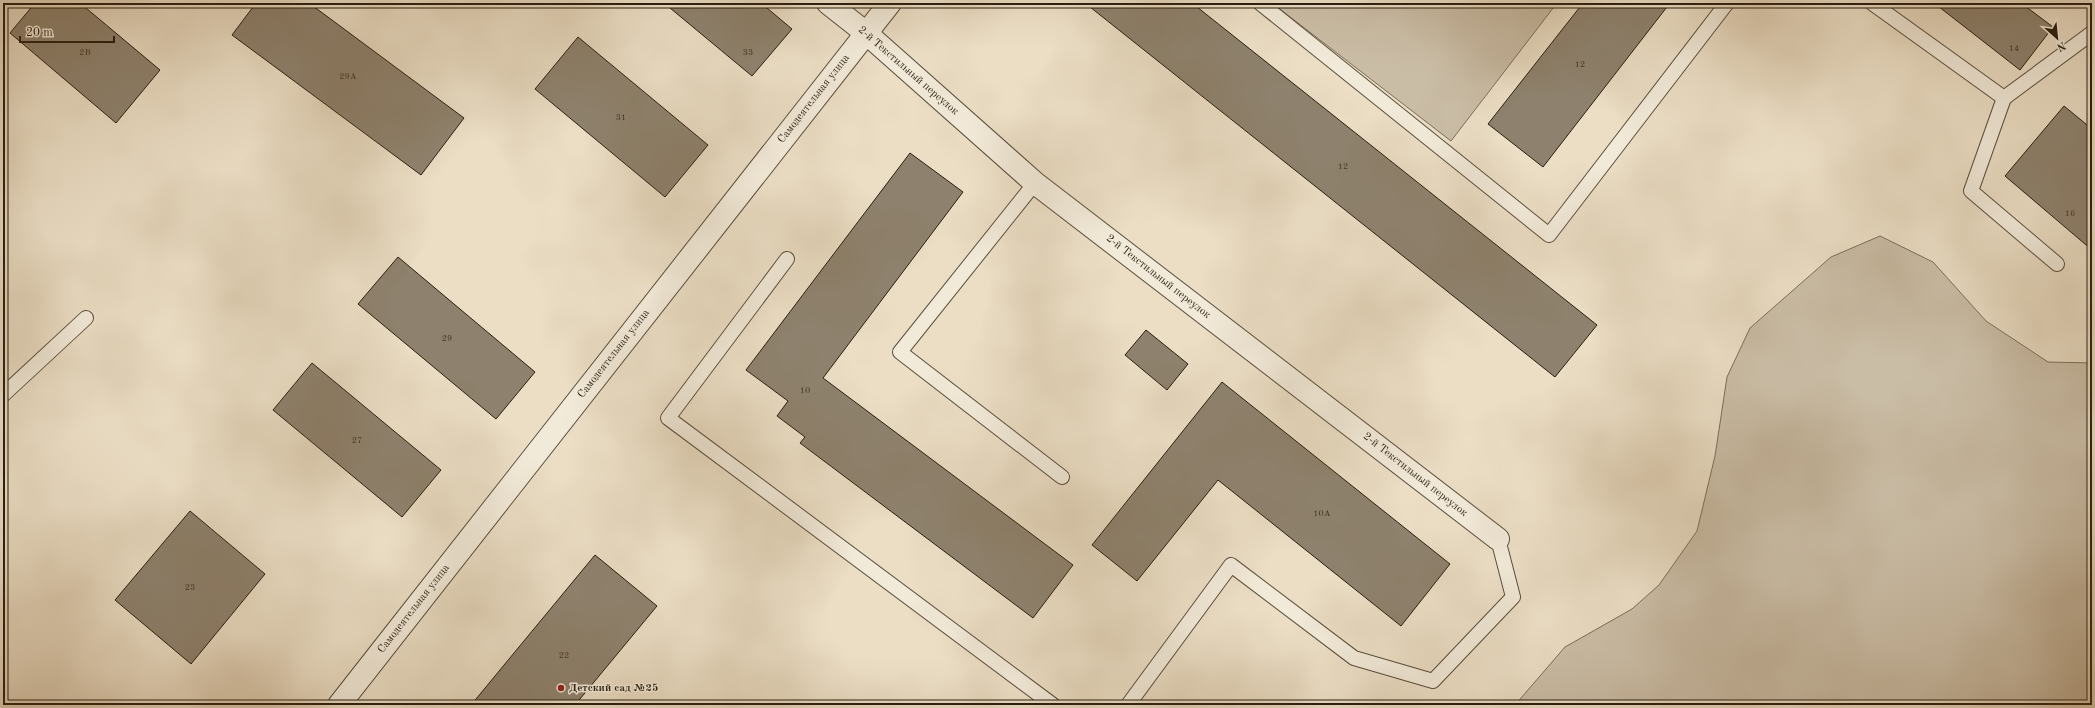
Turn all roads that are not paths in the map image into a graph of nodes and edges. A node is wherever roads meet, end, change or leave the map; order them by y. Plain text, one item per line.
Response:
1 (828, 3) edge
2 (890, 3) edge
3 (1260, 3) edge
4 (1727, 3) edge
5 (1872, 3) edge
6 (866, 33) junction
7 (2092, 33) edge
8 (2004, 98) junction
9 (1035, 183) junction
10 (787, 259) dead end
11 (2057, 264) dead end
12 (86, 318) dead end
13 (3, 395) edge
14 (1062, 477) dead end
15 (1498, 539) joint
16 (339, 705) edge
17 (1053, 705) edge
18 (1128, 705) edge

1 - 6 street, 2-й Текстильный переулок
2 - 6 street, Самодеятельная улица
3 - 4 lane
5 - 8 lane
6 - 9 street, 2-й Текстильный переулок
6 - 16 street, Самодеятельная улица
7 - 8 lane
8 - 11 lane
9 - 14 lane
9 - 15 street, 2-й Текстильный переулок
10 - 17 lane
12 - 13 lane
15 - 18 lane

